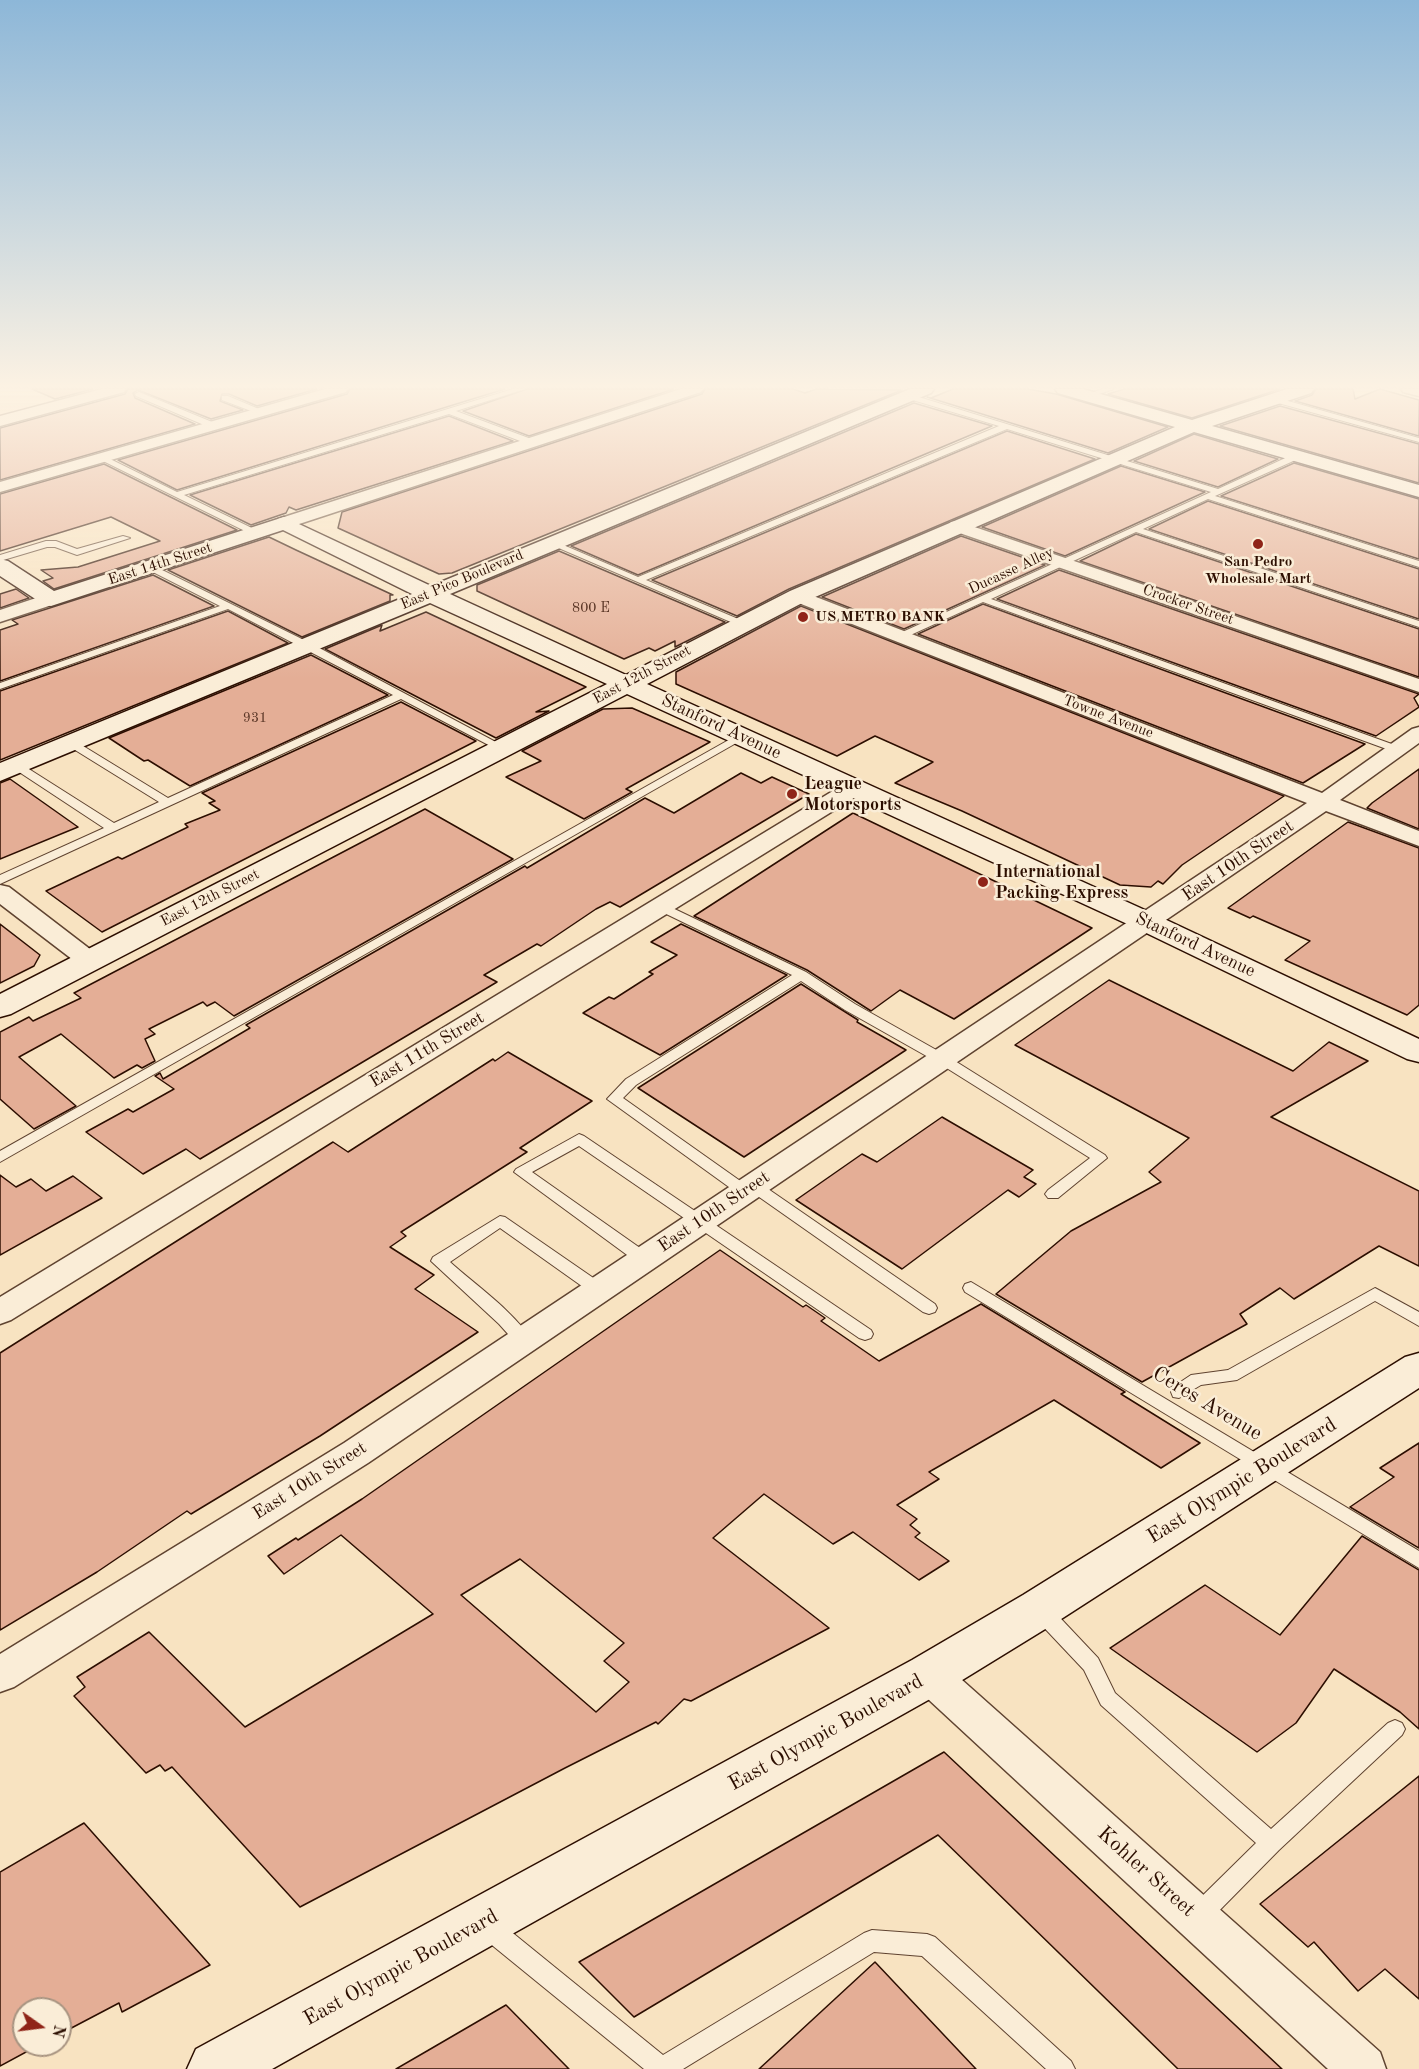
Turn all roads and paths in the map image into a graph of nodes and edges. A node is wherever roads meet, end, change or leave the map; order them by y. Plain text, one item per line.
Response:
1 (156, 486) edge
2 (207, 486) edge
3 (398, 486) edge
4 (689, 486) edge
5 (864, 486) edge
6 (1050, 486) edge
7 (1199, 486) edge
8 (1229, 486) edge
9 (1400, 486) edge
10 (1216, 491) junction
11 (1419, 491) edge
12 (176, 495) junction
13 (1206, 496) junction
14 (284, 523) junction
15 (957, 526) junction
16 (1134, 530) junction
17 (255, 533) junction
18 (126, 538) dead end
19 (551, 543) junction
20 (1065, 562) junction
21 (1419, 564) edge
22 (1, 565) edge
23 (150, 567) junction
24 (638, 580) junction
25 (430, 594) junction
26 (798, 596) junction
27 (51, 599) junction
28 (983, 600) junction
29 (228, 606) junction
30 (0, 616) edge
31 (740, 623) junction
32 (1419, 624) edge
33 (901, 636) junction
34 (307, 645) junction
35 (626, 683) junction
36 (0, 686) edge
37 (1419, 686) edge
38 (401, 695) junction
39 (741, 736) junction
40 (1408, 741) edge
41 (71, 743) junction
42 (502, 748) junction
43 (8, 770) edge
44 (854, 788) junction
45 (1325, 801) junction
46 (168, 803) junction
47 (113, 828) junction
48 (1419, 839) edge
49 (0, 880) edge
50 (0, 892) edge
51 (662, 907) junction
52 (1147, 922) junction
53 (90, 961) junction
54 (801, 975) junction
55 (0, 1007) edge
56 (1418, 1049) edge
57 (942, 1059) junction
58 (0, 1157) edge
59 (749, 1189) junction
60 (1053, 1194) dead end
61 (700, 1221) junction
62 (644, 1259) junction
63 (970, 1288) dead end
64 (598, 1290) junction
65 (929, 1308) dead end
66 (0, 1312) edge
67 (1419, 1320) edge
68 (865, 1334) dead end
69 (523, 1340) junction
70 (1419, 1368) edge
71 (1179, 1392) dead end
72 (1267, 1466) junction
73 (1419, 1560) edge
74 (1039, 1609) junction
75 (0, 1675) edge
76 (929, 1675) junction
77 (1395, 1729) dead end
78 (1271, 1843) junction
79 (1196, 1918) junction
80 (482, 1923) junction
81 (661, 2068) edge
82 (216, 2069) edge
83 (1064, 2069) edge
84 (1363, 2069) edge

1 - 12 lane
2 - 12 lane
3 - 14 street, East 14th Street
4 - 19 street, East Pico Boulevard
5 - 24 lane
6 - 15 street, East 12th Street
7 - 10 lane
8 - 10 lane, Ducasse Alley
9 - 11 street
10 - 13 lane, Ducasse Alley
12 - 17 lane
13 - 16 lane, Ducasse Alley
13 - 21 lane
14 - 17 street, East 14th Street
14 - 25 street, Stanford Avenue
15 - 20 street, Crocker Street
15 - 26 street, East 12th Street
16 - 20 lane, Ducasse Alley
16 - 32 lane
17 - 23 street, East 14th Street
18 - 22 lane
19 - 24 lane
19 - 25 street, East Pico Boulevard
20 - 28 lane, Ducasse Alley
20 - 37 street, Crocker Street
22 - 27 street
23 - 27 street, East 14th Street
23 - 29 lane
24 - 31 lane
25 - 34 street, East Pico Boulevard
25 - 35 street, Stanford Avenue
26 - 31 street, East 12th Street
26 - 33 street, Towne Avenue
27 - 30 street, East 14th Street
28 - 33 lane, Ducasse Alley
28 - 40 lane
29 - 34 lane
29 - 36 lane
31 - 35 street, East 12th Street
33 - 45 street, Towne Avenue
34 - 38 lane
34 - 41 street, East Pico Boulevard
35 - 39 street, Stanford Avenue
35 - 42 street, East 12th Street
38 - 42 lane
38 - 46 lane
39 - 44 street, Stanford Avenue
39 - 58 lane
40 - 45 street, East 10th Street
41 - 43 street, East Pico Boulevard
41 - 46 lane
42 - 53 street, East 12th Street
43 - 47 lane
44 - 51 street, East 11th Street
44 - 52 street, Stanford Avenue
45 - 48 street, Towne Avenue
45 - 52 street, East 10th Street
46 - 47 lane
47 - 49 lane
50 - 53 street
51 - 54 lane
51 - 66 street, East 11th Street
52 - 56 street, Stanford Avenue
52 - 57 street, East 10th Street
53 - 55 street, East 12th Street
54 - 57 lane
54 - 59 lane
57 - 59 street, East 10th Street
57 - 60 lane
59 - 61 street, East 10th Street
59 - 65 lane
61 - 62 street, East 10th Street
61 - 62 lane
61 - 68 lane
62 - 64 street, East 10th Street
63 - 72 lane, Ceres Avenue
64 - 69 street, East 10th Street
64 - 69 lane
67 - 71 lane
69 - 75 street, East 10th Street
70 - 72 street, East Olympic Boulevard
72 - 73 lane, Ceres Avenue
72 - 74 street, East Olympic Boulevard
74 - 76 street, East Olympic Boulevard
74 - 78 lane
76 - 79 street, Kohler Street
76 - 80 street, East Olympic Boulevard
77 - 78 lane
78 - 79 lane
79 - 84 street, Kohler Street
80 - 81 lane
80 - 82 street, East Olympic Boulevard
81 - 83 lane

